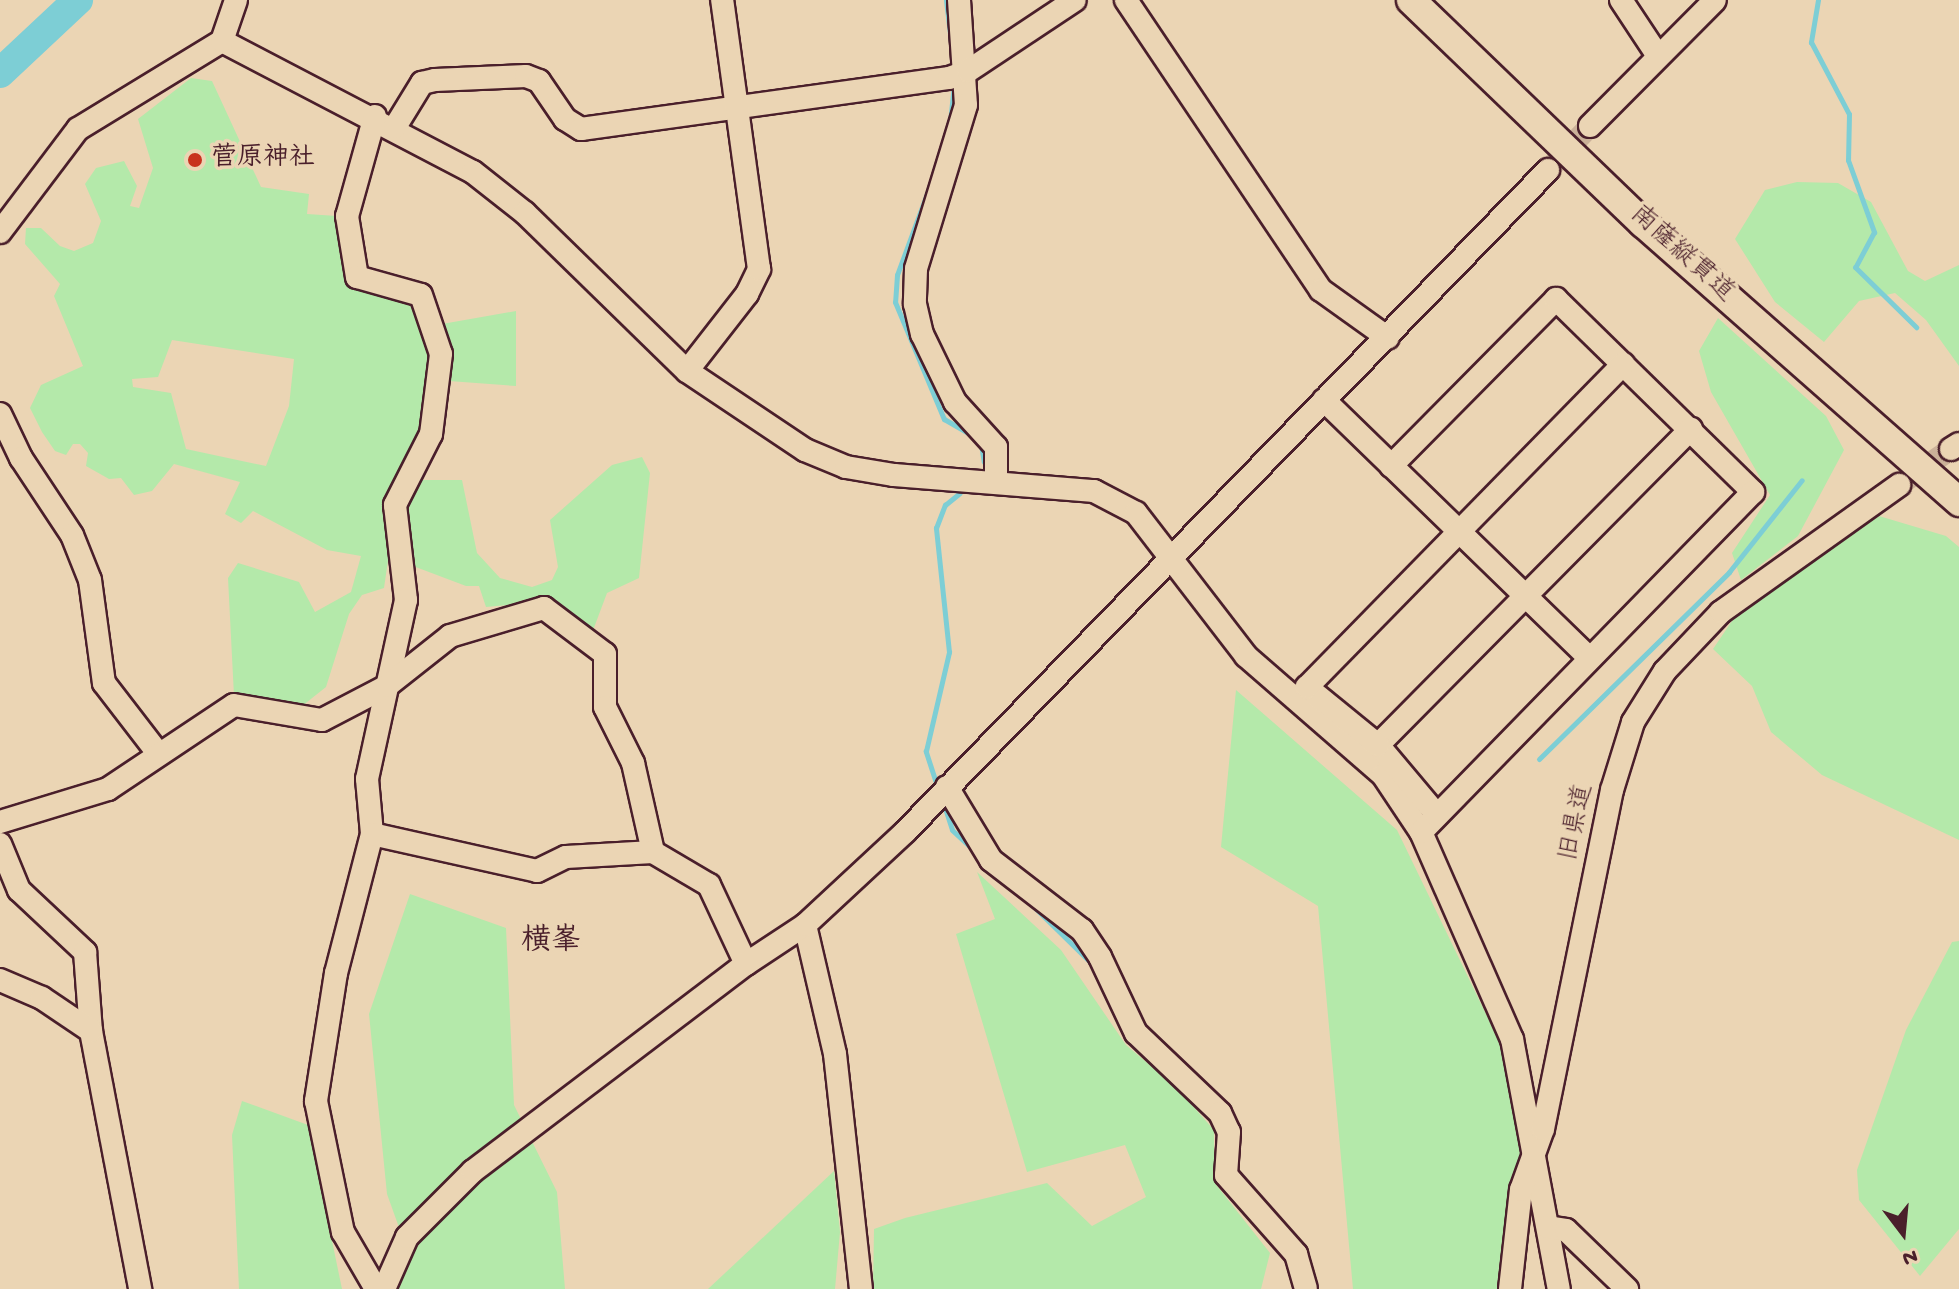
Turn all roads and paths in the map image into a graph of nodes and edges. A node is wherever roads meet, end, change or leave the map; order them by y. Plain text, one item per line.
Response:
1 (236, 0) edge
2 (722, 0) edge
3 (959, 0) edge
4 (1075, 0) edge
5 (1126, 0) edge
6 (1411, 0) edge
7 (1621, 0) edge
8 (1715, 0) edge
9 (222, 41) junction
10 (1658, 56) junction
11 (959, 75) junction
12 (735, 107) junction
13 (375, 116) junction
14 (1590, 126) tunnel mouth
15 (395, 127) junction
16 (1548, 170) tunnel mouth
17 (0, 232) edge
18 (1388, 338) junction
19 (1623, 364) junction
20 (687, 371) junction
21 (1324, 400) junction
22 (0, 414) edge
23 (1691, 429) junction
24 (1391, 466) junction
25 (996, 481) junction
26 (1899, 485) tunnel mouth
27 (1959, 502) edge
28 (1459, 532) junction
29 (1172, 554) junction
30 (1525, 596) junction
31 (1589, 658) junction
32 (387, 686) junction
33 (1378, 745) junction
34 (158, 753) junction
35 (941, 793) junction
36 (0, 822) edge
37 (1429, 823) junction
38 (372, 834) junction
39 (0, 844) edge
40 (653, 852) junction
41 (805, 925) junction
42 (746, 964) junction
43 (0, 980) edge
44 (91, 1031) junction
45 (1533, 1155) junction
46 (1548, 1227) junction
47 (140, 1289) edge
48 (376, 1289) edge
49 (384, 1289) edge
50 (861, 1289) edge
51 (1306, 1289) edge
52 (1510, 1289) edge
53 (1559, 1289) edge
54 (1627, 1289) edge

1 - 9 street
2 - 12 street
3 - 11 street
4 - 11 street
5 - 18 street
6 - 27 main road, 南薩縦貫道
7 - 10 street
8 - 10 street
9 - 13 street
9 - 17 street
10 - 14 street
11 - 12 street
11 - 25 street
12 - 15 street
12 - 20 street
13 - 15 street
13 - 32 street
15 - 20 street
16 - 18 street
18 - 21 street
19 - 23 street
19 - 24 street
19 - 28 street
20 - 25 street
21 - 24 street
21 - 29 street
22 - 34 street
23 - 30 street
23 - 31 street
24 - 28 street
25 - 29 street
26 - 45 street, 旧県道
28 - 30 street
28 - 33 street
29 - 35 street
29 - 37 street
30 - 31 street
30 - 33 street
31 - 37 street
32 - 34 street
32 - 38 street
32 - 40 street
33 - 37 street
34 - 36 street
35 - 41 street
35 - 51 street
37 - 45 street
38 - 40 street
38 - 48 street
39 - 44 street
40 - 42 street
41 - 42 street
41 - 50 street
42 - 49 street
43 - 44 street
44 - 47 street
45 - 46 street
45 - 52 street, 旧県道
46 - 53 street
46 - 54 street

